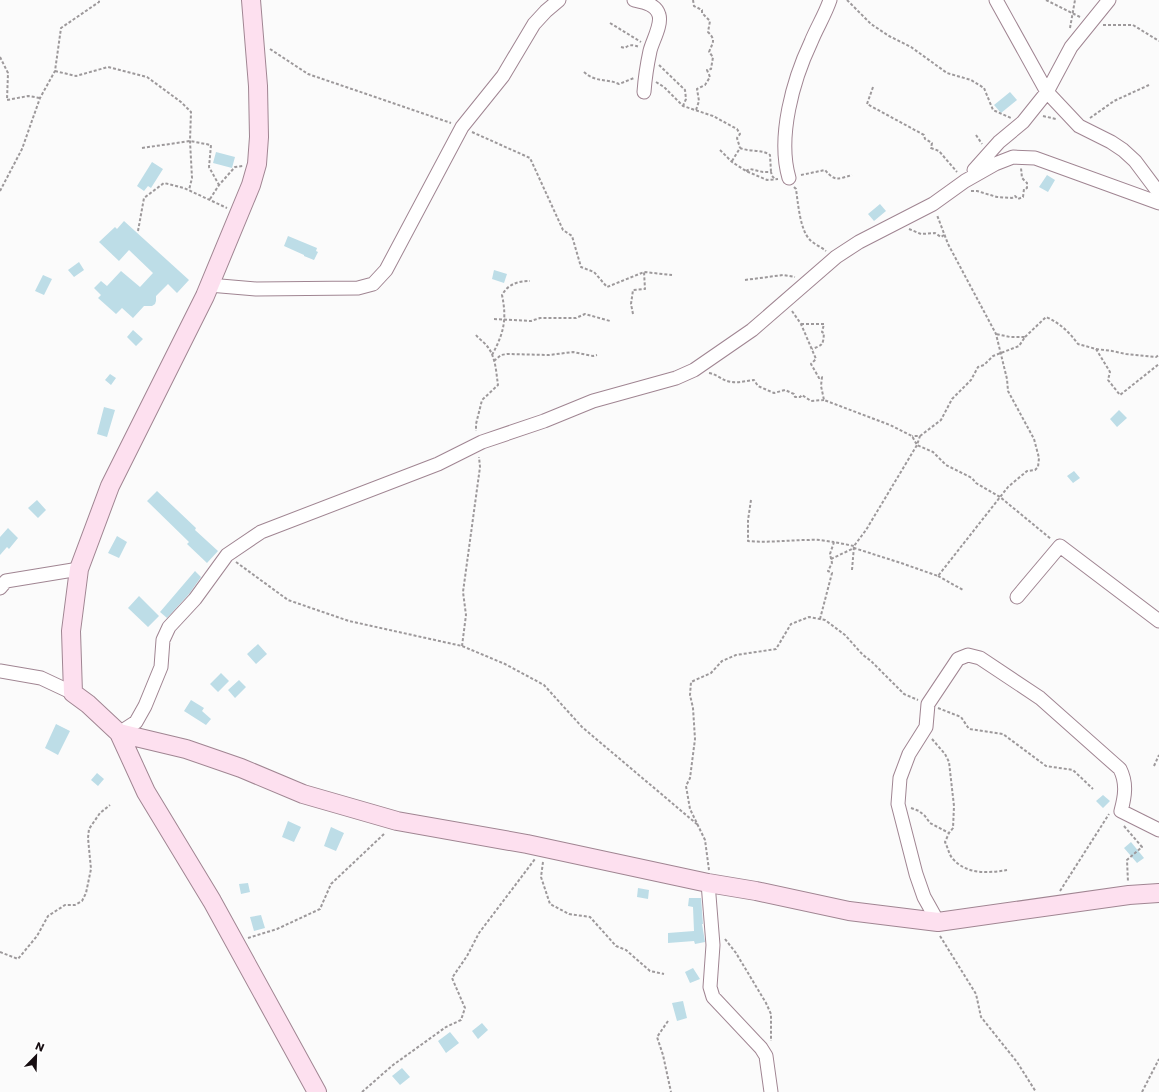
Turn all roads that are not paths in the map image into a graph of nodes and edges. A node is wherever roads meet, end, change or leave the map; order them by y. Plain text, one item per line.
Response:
1 (251, 0) edge
2 (559, 0) edge
3 (634, 0) edge
4 (830, 0) edge
5 (996, 0) edge
6 (1109, 0) edge
7 (644, 92) dead end
8 (1047, 92) junction
9 (789, 178) road end
10 (965, 180) junction
11 (1159, 193) edge
12 (1159, 203) edge
13 (209, 285) junction
14 (79, 569) junction
15 (2, 581) edge
16 (1017, 597) dead end
17 (1159, 621) edge
18 (1, 669) edge
19 (73, 693) junction
20 (119, 733) junction
21 (1159, 830) edge
22 (708, 883) junction
23 (1159, 893) edge
24 (936, 922) junction
25 (317, 1092) edge
26 (771, 1092) edge

1 - 13 street
2 - 13 street
3 - 7 street
4 - 9 street
5 - 8 street
6 - 8 street
8 - 10 street
8 - 11 street
10 - 12 street
10 - 20 street
13 - 14 street
14 - 15 street
14 - 19 street
16 - 17 street
18 - 19 street
19 - 20 street
20 - 22 street
20 - 25 street
21 - 24 street
22 - 24 street
22 - 26 street
23 - 24 street

